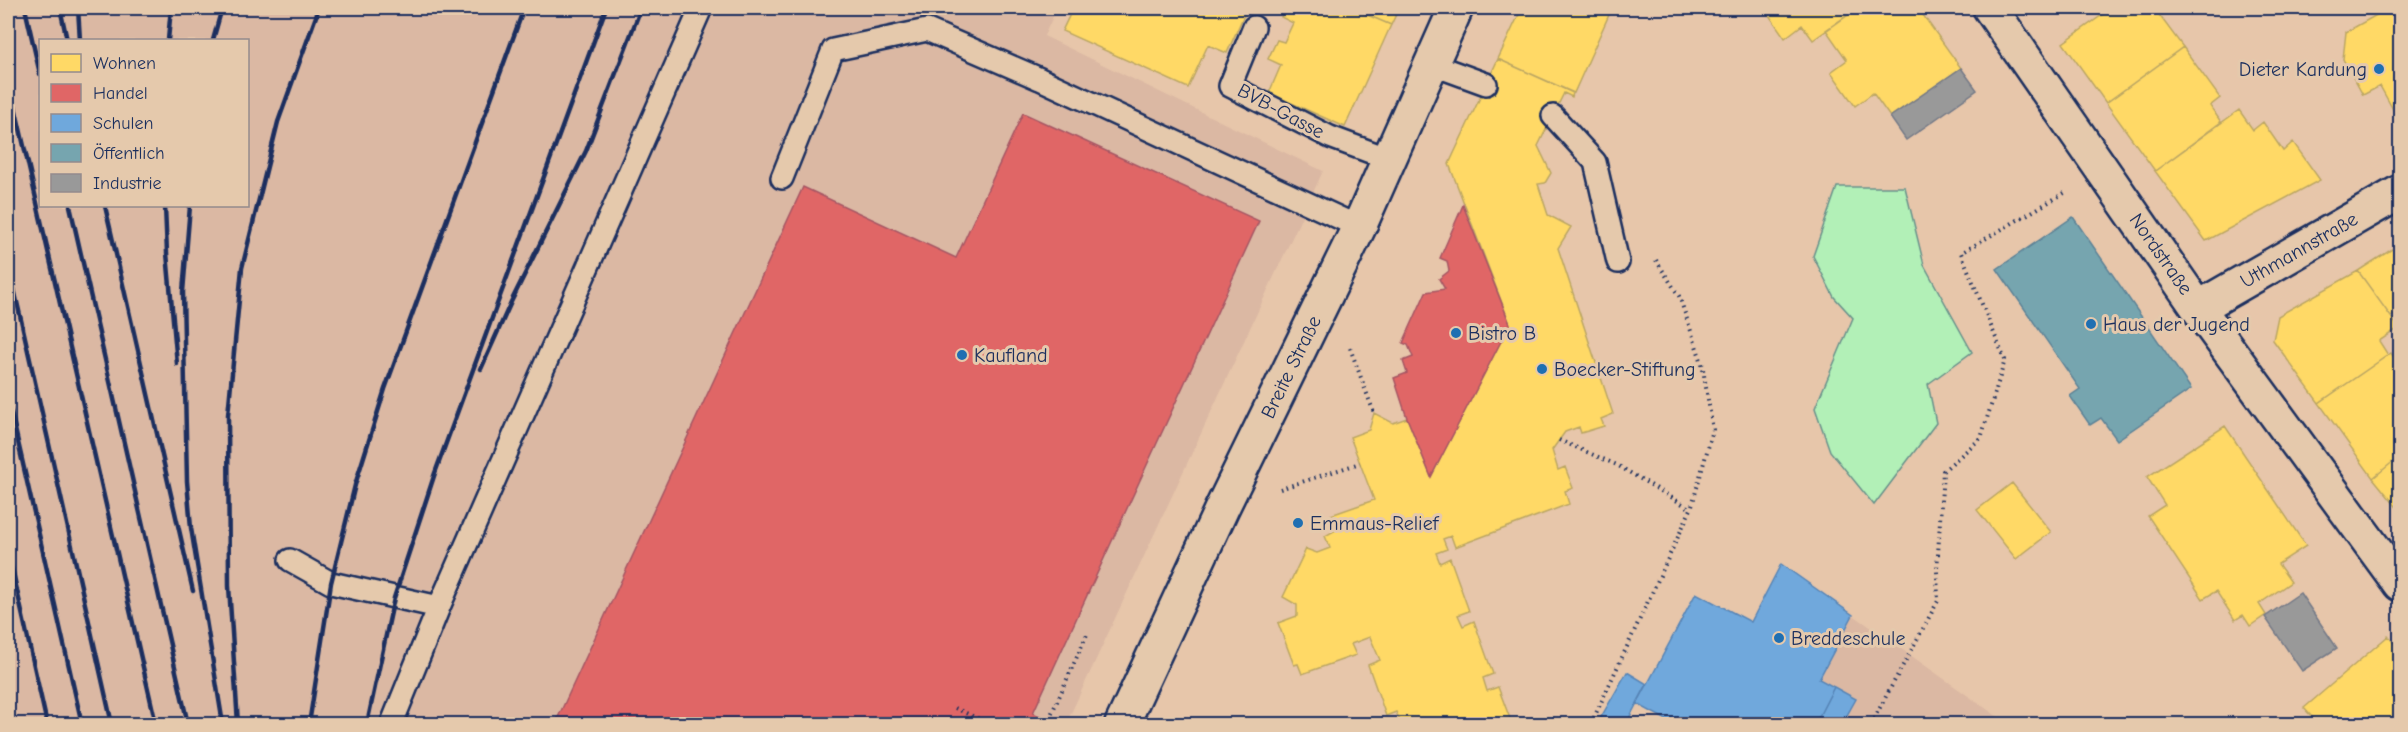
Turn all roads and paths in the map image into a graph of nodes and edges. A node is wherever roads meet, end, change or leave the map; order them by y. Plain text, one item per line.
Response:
1 (700, 8) edge
2 (1456, 8) edge
3 (1990, 8) edge
4 (1254, 27) dead end
5 (1431, 64) junction
6 (1486, 84) dead end
7 (1553, 116) dead end
8 (1389, 159) junction
9 (2103, 171) junction
10 (782, 178) dead end
11 (2400, 192) edge
12 (1359, 227) junction
13 (1618, 262) joint
14 (1329, 291) junction
15 (2198, 308) junction
16 (1374, 413) dead end
17 (1559, 440) dead end
18 (1360, 463) dead end
19 (1222, 508) junction
20 (1691, 509) junction
21 (290, 560) dead end
22 (2400, 584) edge
23 (439, 607) junction
24 (1088, 632) dead end
25 (955, 708) dead end
26 (392, 723) edge
27 (990, 724) edge
28 (1047, 724) edge
29 (1122, 724) edge
30 (1591, 724) edge
31 (1871, 724) edge

1 - 23 lane
2 - 5 street, Breite Straße
3 - 9 street, Nordstraße
4 - 8 lane, BVB-Gasse
5 - 6 lane
5 - 8 street, Breite Straße
7 - 13 lane
8 - 12 street, Breite Straße
9 - 15 street, Nordstraße
9 - 31 path
10 - 12 lane
11 - 15 street, Uthmannstraße
12 - 14 street, Breite Straße
13 - 20 path
14 - 16 path
14 - 19 street, Breite Straße
15 - 22 street, Nordstraße
17 - 20 path
18 - 19 path
19 - 29 street, Breite Straße
20 - 30 path
21 - 23 lane
23 - 26 lane
24 - 28 path
25 - 27 path

